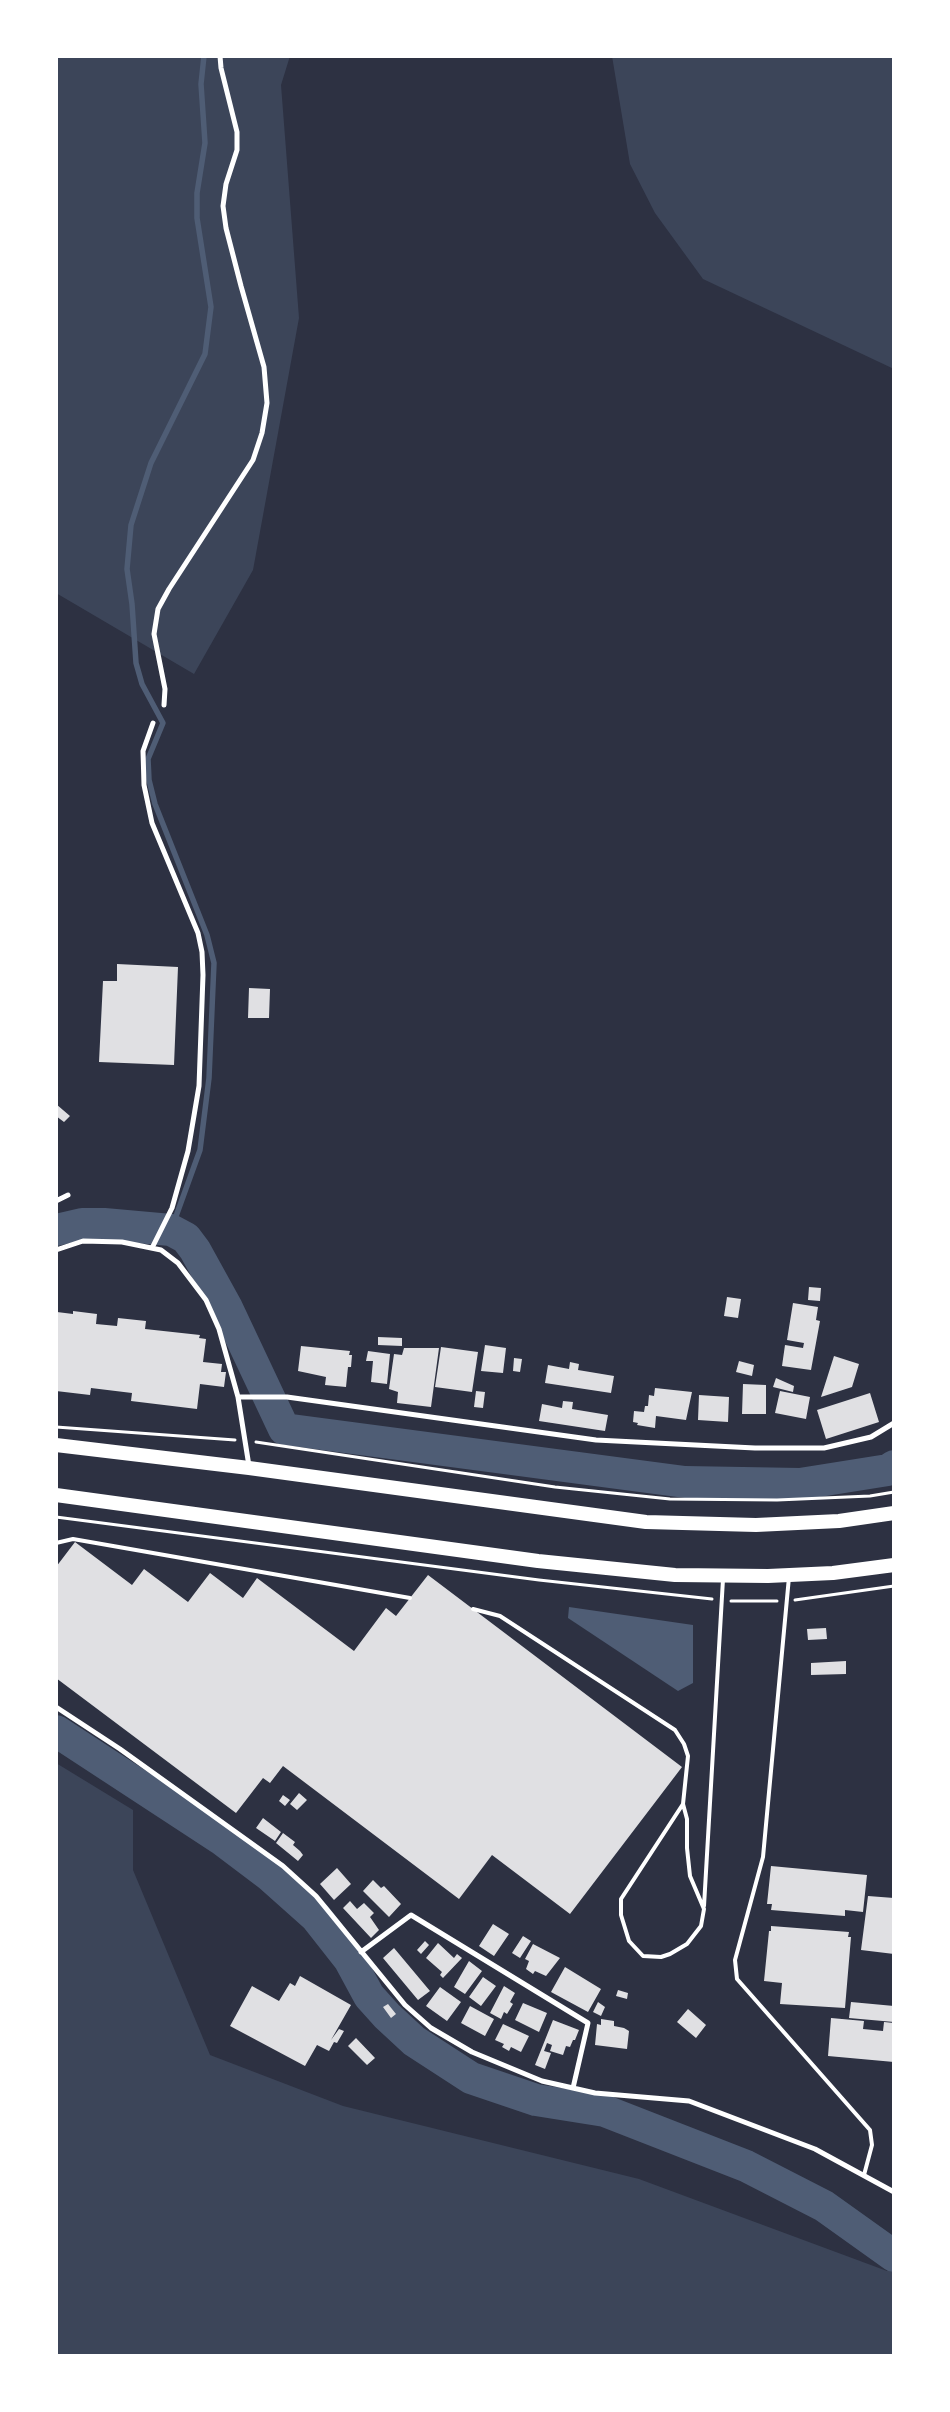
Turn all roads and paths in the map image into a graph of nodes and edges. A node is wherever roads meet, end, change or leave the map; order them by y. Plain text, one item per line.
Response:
1 (220, 56) edge
2 (164, 704) dead end
3 (154, 723) dead end
4 (68, 1195) dead end
5 (56, 1201) edge
6 (152, 1248) junction
7 (56, 1250) edge
8 (238, 1397) junction
9 (894, 1424) edge
10 (56, 1427) edge
11 (245, 1441) junction
12 (56, 1445) edge
13 (249, 1468) junction
14 (894, 1492) edge
15 (56, 1495) edge
16 (894, 1513) edge
17 (56, 1543) edge
18 (894, 1565) edge
19 (789, 1575) junction
20 (723, 1576) junction
21 (410, 1598) dead end
22 (473, 1609) dead end
23 (56, 1707) edge
24 (683, 1804) junction
25 (704, 1909) junction
26 (361, 1952) junction
27 (573, 2088) junction
28 (864, 2175) junction
29 (894, 2192) edge

1 - 2 street
3 - 6 street
4 - 5 street
6 - 7 street
6 - 8 street
8 - 9 street
8 - 11 street
10 - 11 path
11 - 13 street
11 - 14 path
12 - 13 highway
13 - 16 highway
15 - 20 highway
17 - 21 lane
18 - 19 highway
19 - 20 highway
19 - 28 lane
20 - 25 lane
22 - 24 lane
23 - 26 street
24 - 25 lane
24 - 25 lane
26 - 27 street
26 - 27 street
27 - 28 street
28 - 29 street

